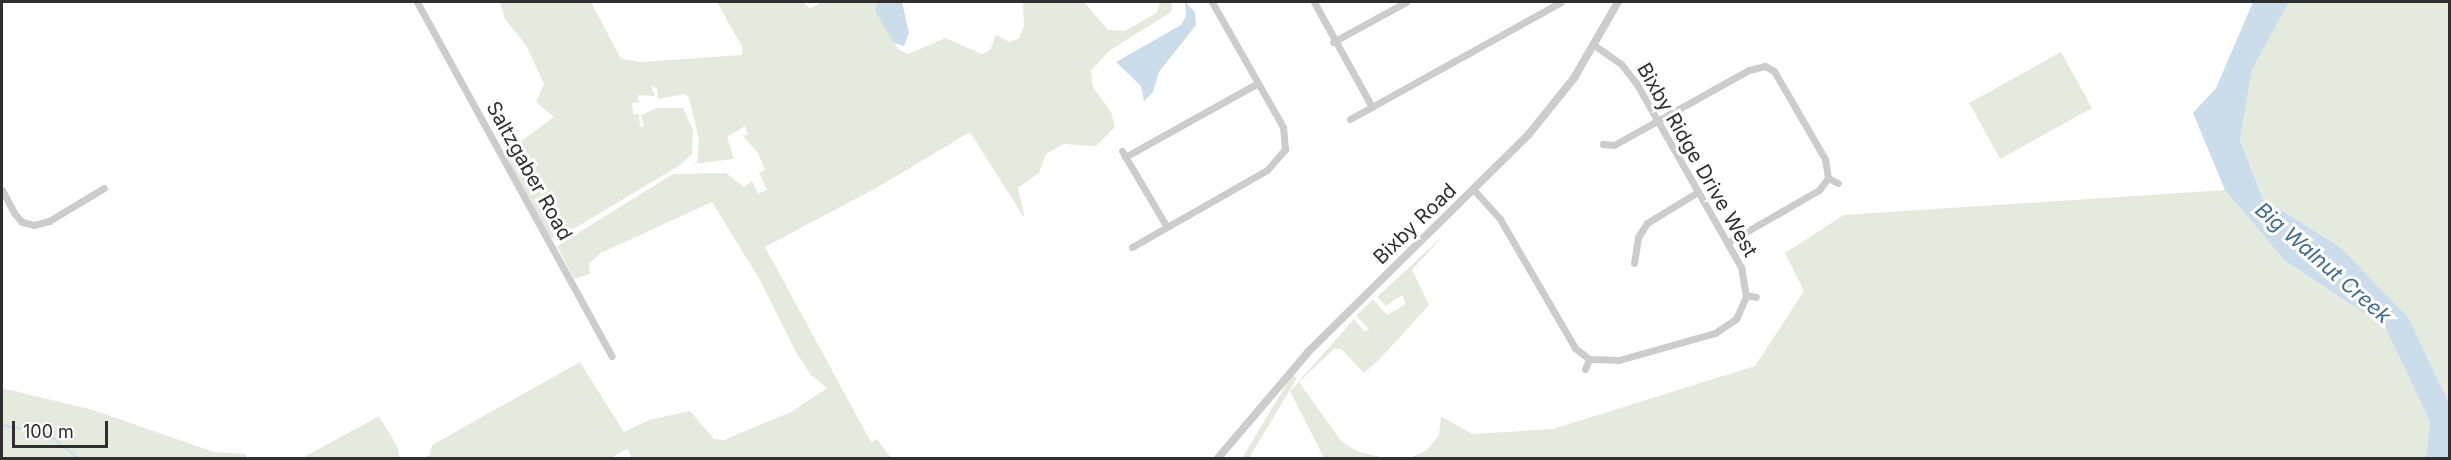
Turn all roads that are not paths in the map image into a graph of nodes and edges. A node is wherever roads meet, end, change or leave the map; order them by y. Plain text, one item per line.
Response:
1 (417, 2) edge
2 (1314, 2) edge
3 (1406, 2) edge
4 (1561, 2) edge
5 (1618, 2) edge
6 (1216, 3) edge
7 (1334, 42) junction
8 (1594, 46) junction
9 (1768, 58) dead end
10 (1765, 66) junction
11 (1258, 83) junction
12 (1371, 107) junction
13 (1350, 119) dead end
14 (1658, 121) junction
15 (1603, 144) dead end
16 (1828, 178) junction
17 (1838, 183) dead end
18 (104, 188) dead end
19 (2, 190) edge
20 (1474, 190) junction
21 (1698, 192) junction
22 (1167, 227) junction
23 (1727, 243) junction
24 (1132, 247) dead end
25 (1634, 263) dead end
26 (1746, 295) junction
27 (1756, 297) dead end
28 (612, 356) dead end
29 (1589, 359) junction
30 (1585, 369) dead end
31 (1218, 459) edge

1 - 28 street, Saltzgaber Road
2 - 7 street
3 - 7 street
4 - 12 street
5 - 8 street, Bixby Road
6 - 11 street
7 - 12 street
8 - 14 street, Bixby Ridge Drive West
8 - 20 street, Bixby Road
9 - 10 street
10 - 14 street
10 - 16 street
11 - 22 street
11 - 22 street
12 - 13 street
14 - 15 street
14 - 21 street, Bixby Ridge Drive West
16 - 17 street
16 - 23 street
18 - 19 street
20 - 29 street
20 - 31 street, Bixby Road
21 - 23 street, Bixby Ridge Drive West
21 - 25 street
22 - 24 street
23 - 26 street, Bixby Ridge Drive West
26 - 27 street
26 - 29 street, Bixby Ridge Drive West
29 - 30 street

